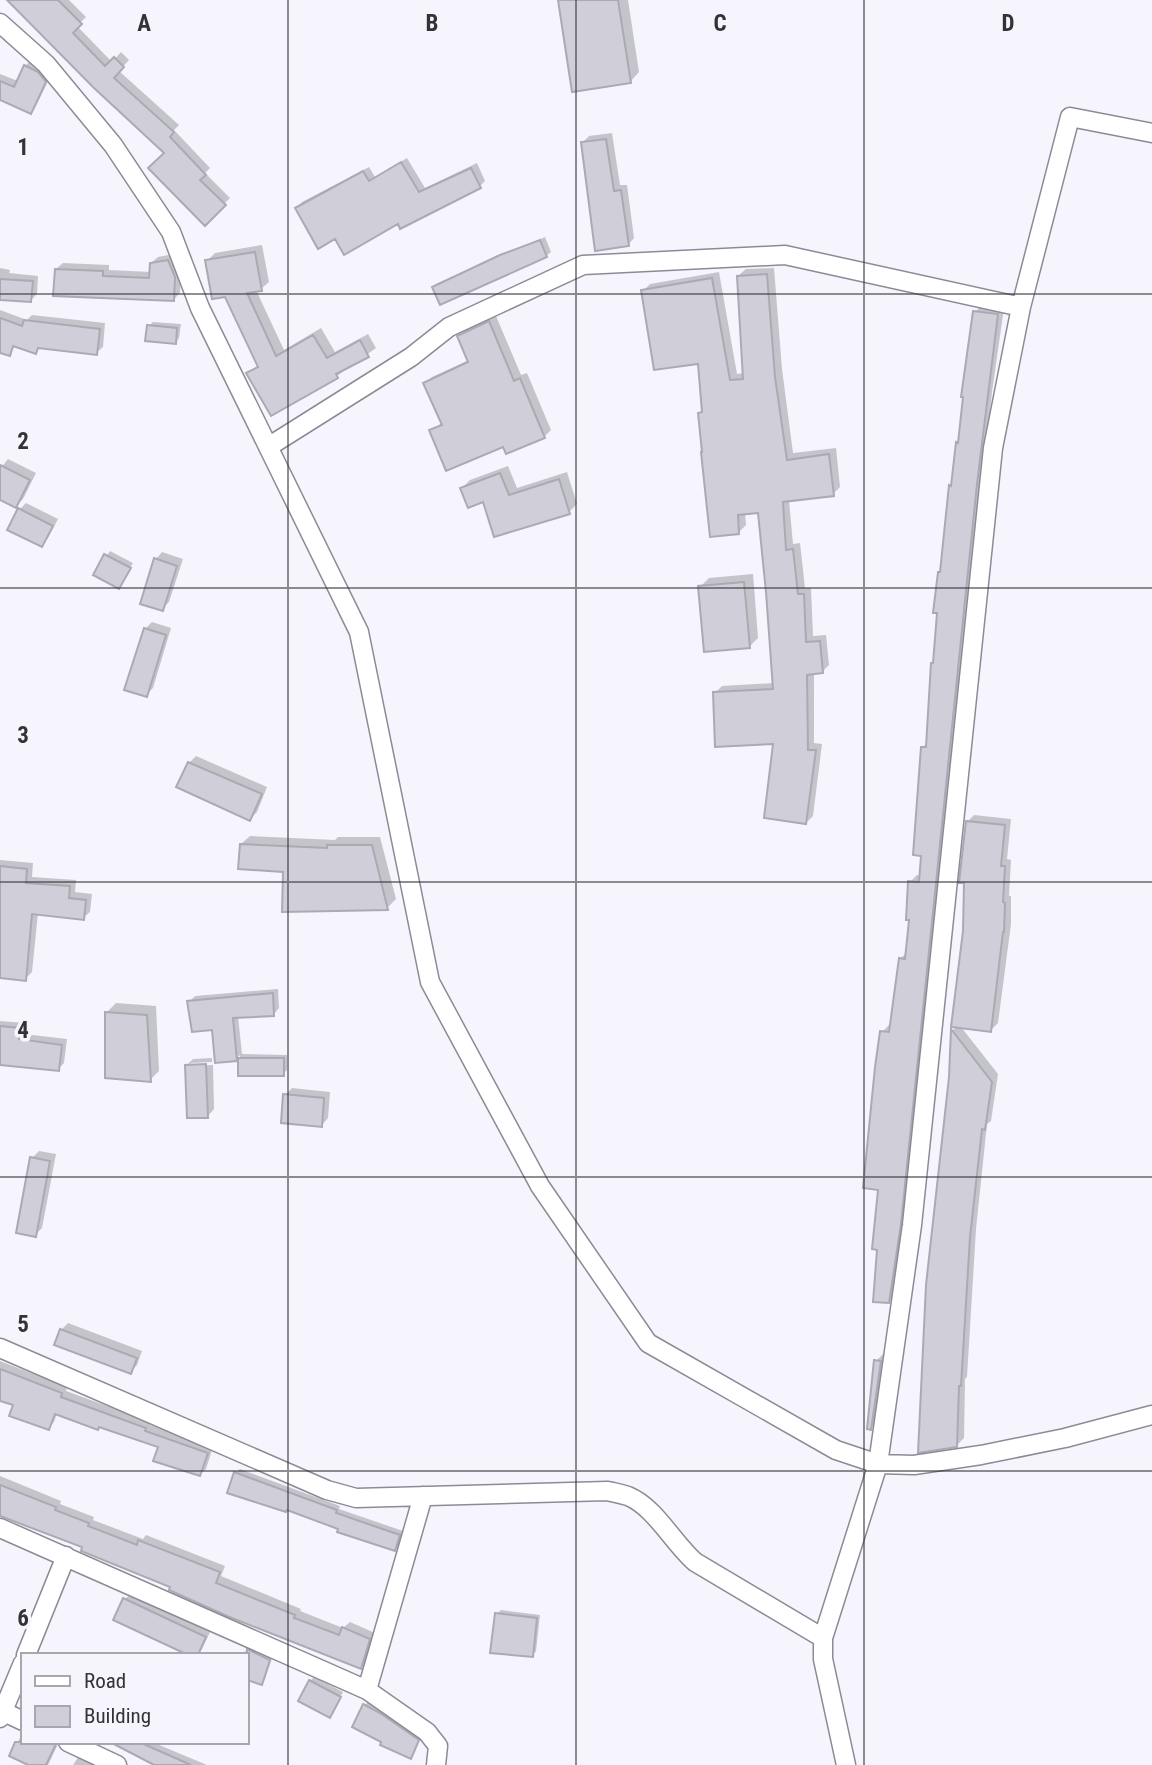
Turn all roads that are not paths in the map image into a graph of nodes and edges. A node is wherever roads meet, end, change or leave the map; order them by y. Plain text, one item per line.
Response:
1 (0, 23) edge
2 (1152, 133) edge
3 (1021, 307) junction
4 (268, 447) junction
5 (0, 1349) edge
6 (1152, 1415) edge
7 (878, 1464) junction
8 (423, 1496) junction
9 (0, 1528) edge
10 (66, 1556) junction
11 (823, 1638) junction
12 (27, 1653) edge
13 (21, 1668) edge
14 (368, 1690) junction
15 (1, 1713) edge
16 (21, 1720) edge
17 (72, 1744) edge
18 (117, 1765) edge
19 (436, 1765) edge
20 (846, 1765) edge

1 - 4 street
2 - 3 street
3 - 4 street
3 - 7 street
4 - 7 street
5 - 8 street
6 - 7 street
7 - 11 street
8 - 11 street
8 - 14 street
9 - 10 street
10 - 12 street
10 - 14 street
11 - 20 street
13 - 15 street
14 - 19 street
15 - 16 street
17 - 18 street

